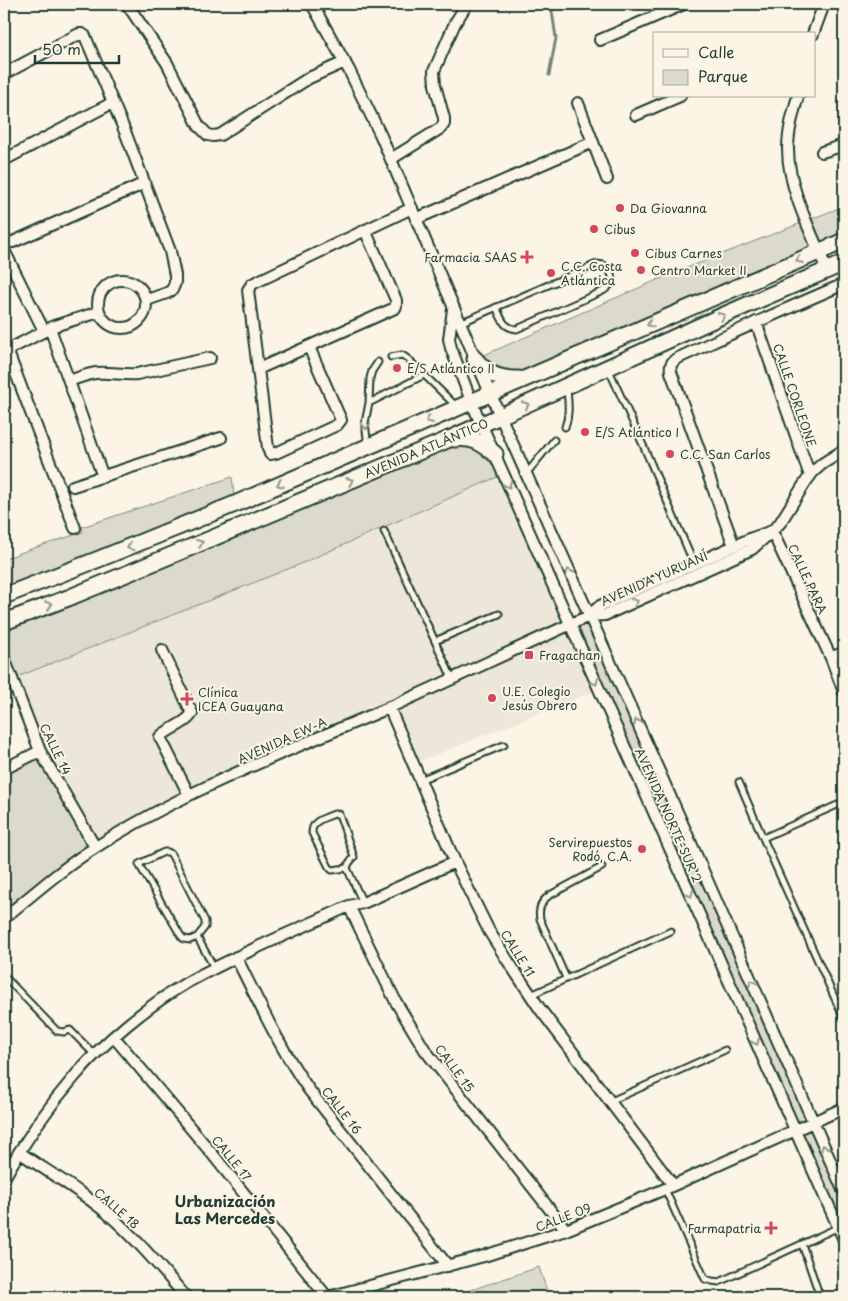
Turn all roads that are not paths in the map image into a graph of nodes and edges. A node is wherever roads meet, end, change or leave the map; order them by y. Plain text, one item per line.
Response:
1 (127, 4) edge
2 (312, 4) edge
3 (467, 4) edge
4 (684, 4) edge
5 (824, 4) edge
6 (814, 32) edge
7 (600, 40) dead end
8 (345, 62) junction
9 (4, 74) edge
10 (675, 98) edge
11 (798, 98) edge
12 (112, 103) junction
13 (578, 103) dead end
14 (636, 115) dead end
15 (593, 142) junction
16 (844, 146) edge
17 (822, 152) dead end
18 (391, 159) junction
19 (4, 160) edge
20 (607, 179) dead end
21 (145, 183) junction
22 (412, 208) junction
23 (416, 219) junction
24 (365, 230) junction
25 (844, 241) edge
26 (14, 242) dead end
27 (4, 250) edge
28 (819, 252) junction
29 (844, 263) edge
30 (827, 270) junction
31 (844, 284) edge
32 (147, 300) junction
33 (496, 308) junction
34 (454, 309) junction
35 (99, 312) junction
36 (756, 322) junction
37 (460, 324) junction
38 (47, 330) junction
39 (309, 347) junction
40 (5, 351) edge
41 (390, 357) dead end
42 (210, 358) dead end
43 (475, 359) junction
44 (378, 362) dead end
45 (608, 368) junction
46 (258, 370) junction
47 (424, 375) junction
48 (523, 379) junction
49 (69, 381) junction
50 (567, 386) junction
51 (490, 393) junction
52 (369, 404) junction
53 (464, 404) junction
54 (500, 416) junction
55 (482, 424) junction
56 (565, 427) dead end
57 (221, 438) dead end
58 (447, 440) junction
59 (554, 440) dead end
60 (368, 446) junction
61 (844, 450) edge
62 (495, 454) junction
63 (526, 474) junction
64 (103, 476) junction
65 (810, 476) junction
66 (73, 486) dead end
67 (75, 528) dead end
68 (384, 531) dead end
69 (772, 531) junction
70 (734, 546) junction
71 (694, 564) junction
72 (4, 596) edge
73 (499, 614) dead end
74 (589, 616) junction
75 (4, 622) edge
76 (570, 624) junction
77 (435, 641) junction
78 (162, 650) dead end
79 (844, 652) edge
80 (4, 658) edge
81 (831, 658) junction
82 (452, 678) junction
83 (844, 692) edge
84 (389, 708) junction
85 (504, 745) dead end
86 (40, 751) junction
87 (4, 768) edge
88 (420, 780) junction
89 (739, 782) dead end
90 (189, 796) junction
91 (844, 802) edge
92 (763, 838) junction
93 (95, 847) junction
94 (456, 862) junction
95 (602, 867) dead end
96 (347, 868) junction
97 (363, 903) junction
98 (349, 906) junction
99 (4, 918) edge
100 (671, 931) dead end
101 (197, 937) junction
102 (236, 958) junction
103 (214, 969) junction
104 (4, 976) edge
105 (566, 978) junction
106 (530, 995) junction
107 (844, 1018) edge
108 (114, 1037) junction
109 (725, 1050) dead end
110 (95, 1055) junction
111 (611, 1101) junction
112 (844, 1108) edge
113 (813, 1122) junction
114 (796, 1130) junction
115 (19, 1152) junction
116 (4, 1178) edge
117 (669, 1187) junction
118 (844, 1192) edge
119 (839, 1227) junction
120 (566, 1230) junction
121 (844, 1240) edge
122 (802, 1244) junction
123 (448, 1266) junction
124 (4, 1295) edge
125 (7, 1297) edge
126 (186, 1297) edge
127 (328, 1297) edge
128 (820, 1297) edge

1 - 8 street
2 - 8 street, AVENIDA NORTE-SUR 2
3 - 18 street
4 - 7 street
5 - 6 street
8 - 18 street, AVENIDA NORTE-SUR 2
9 - 12 street
10 - 14 street
11 - 28 street
12 - 19 street
12 - 21 street
13 - 15 street
15 - 20 street
15 - 23 street
16 - 17 street
18 - 22 street, AVENIDA NORTE-SUR 2
21 - 26 street
21 - 32 street
22 - 23 street, AVENIDA NORTE-SUR 2
22 - 24 street
23 - 34 street, AVENIDA NORTE-SUR 2
24 - 39 street
24 - 46 street
25 - 28 main road, AVENIDA ATLÁNTICO
27 - 38 street
28 - 30 street
28 -> 48 main road, AVENIDA ATLÁNTICO
29 - 30 main road, AVENIDA ATLÁNTICO
45 -> 30 main road, AVENIDA ATLÁNTICO
31 - 36 street
32 - 35 street
32 - 35 street
33 - 33 lane
33 - 37 lane
34 - 37 street, AVENIDA NORTE-SUR 2
34 - 53 street, AVENIDA NORTE-SUR 2
35 - 38 street
36 - 65 street, CALLE CORLEONE
36 - 70 street
37 - 43 street, AVENIDA NORTE-SUR 2
38 - 40 street
38 - 49 street
39 - 46 street
39 - 46 street
40 - 67 street
41 - 47 lane
42 - 49 street
43 - 48 main road
43 - 51 street, AVENIDA NORTE-SUR 2
44 - 52 lane
45 - 50 main road, AVENIDA ATLÁNTICO
45 - 71 lane
47 - 52 lane
47 - 53 lane
48 - 51 main road, AVENIDA ATLÁNTICO
49 - 64 street
54 -> 50 main road, AVENIDA ATLÁNTICO
50 - 56 lane
51 - 53 main road, AVENIDA ATLÁNTICO
51 - 54 street, AVENIDA NORTE-SUR 2
52 -> 60 lane
53 - 55 street, AVENIDA NORTE-SUR 2
53 -> 60 main road, AVENIDA ATLÁNTICO
54 - 55 main road, AVENIDA ATLÁNTICO
54 - 63 street, AVENIDA NORTE-SUR 2
55 - 58 main road, AVENIDA ATLÁNTICO
55 - 62 street, AVENIDA NORTE-SUR 2
57 - 64 street
58 - 62 main road
75 -> 58 main road, AVENIDA ATLÁNTICO
59 - 63 lane
60 -> 72 main road, AVENIDA ATLÁNTICO
61 - 65 street, AVENIDA YURUANÍ
62 -> 76 street, AVENIDA NORTE-SUR 2
74 -> 63 street, AVENIDA NORTE-SUR 2
64 - 66 street
65 - 69 street, AVENIDA YURUANÍ
68 - 77 lane
69 - 70 street, AVENIDA YURUANÍ
74 -> 69 street, AVENIDA YURUANÍ
69 - 81 street, CALLE PARA
70 - 71 street, AVENIDA YURUANÍ
71 - 74 street, AVENIDA YURUANÍ
73 - 77 lane
74 - 76 street, AVENIDA EW-A
113 -> 74 street, AVENIDA NORTE-SUR 2
76 - 82 street, AVENIDA EW-A
76 -> 114 street, AVENIDA NORTE-SUR 2
77 - 82 lane
78 - 90 street
79 - 81 street
80 - 86 street, CALLE 14
81 - 83 street, CALLE PARA
82 - 84 street, AVENIDA EW-A
84 - 88 street, CALLE 11
84 - 90 street, AVENIDA EW-A
85 - 88 lane
86 - 87 street
86 - 93 street, CALLE 14
88 - 94 street, CALLE 11
89 - 92 lane
90 - 93 street, AVENIDA EW-A
91 - 92 lane
92 - 107 lane
93 - 99 street, AVENIDA EW-A
94 - 97 street
94 - 106 street, CALLE 11
95 - 105 lane
96 - 96 lane
96 - 97 lane
97 - 98 street
98 - 102 street
98 - 120 street, CALLE 15
100 - 105 lane
101 - 101 lane
101 - 103 lane
102 - 103 street
102 - 123 street, CALLE 16
103 - 108 street
104 - 110 lane
105 - 106 lane
106 - 111 street, CALLE 11
108 - 110 street
108 - 127 street, CALLE 17
109 - 111 lane
110 - 115 street
111 - 117 street, CALLE 11
112 - 113 street, CALLE 09
113 - 114 street, CALLE 09
118 -> 113 street, AVENIDA NORTE-SUR 2
114 - 117 street, CALLE 09
114 - 119 street, AVENIDA NORTE-SUR 2
115 - 116 street
115 - 126 street, CALLE 18
117 - 120 street, CALLE 09
117 - 122 lane
119 - 121 street, AVENIDA NORTE-SUR 2
119 - 122 lane
120 - 123 street, CALLE 09
122 - 128 lane
123 - 127 street, CALLE 09
124 - 125 street

